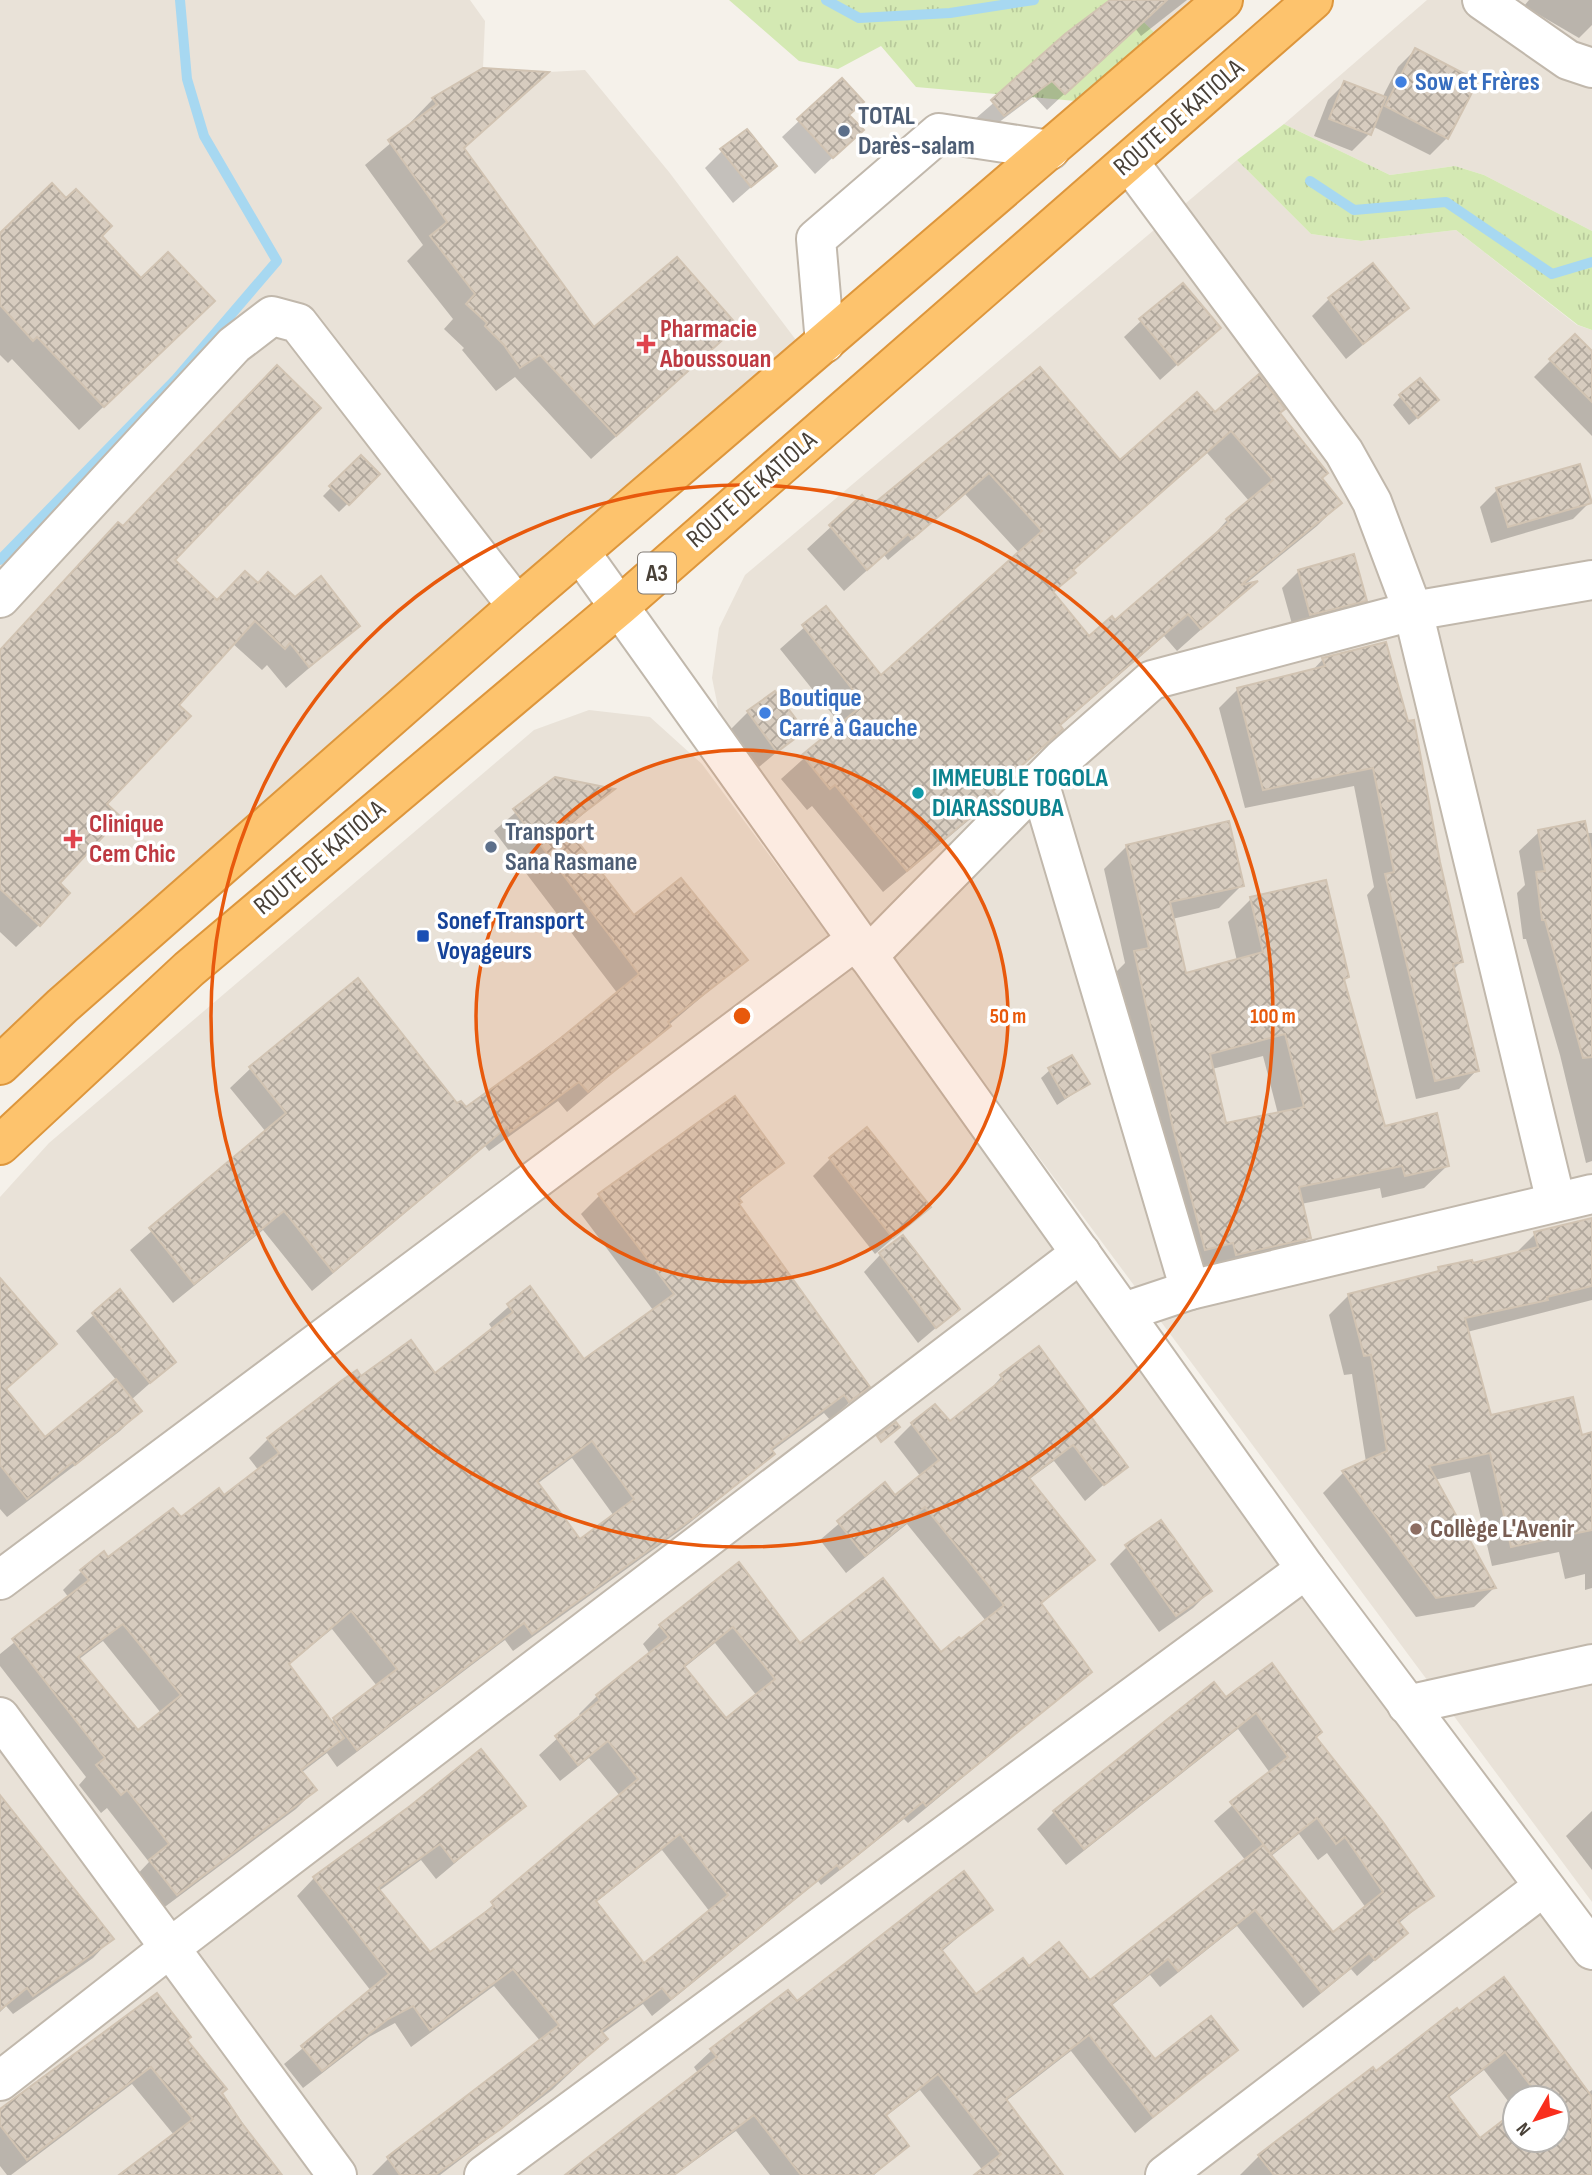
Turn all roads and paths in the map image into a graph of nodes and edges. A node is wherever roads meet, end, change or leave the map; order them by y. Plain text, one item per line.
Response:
1 (1223, 0) edge
2 (1314, 0) edge
3 (1482, 0) edge
4 (1592, 68) edge
5 (1050, 150) junction
6 (1129, 162) junction
7 (825, 343) junction
8 (580, 552) junction
9 (1592, 580) edge
10 (0, 598) edge
11 (621, 605) junction
12 (517, 606) junction
13 (1413, 611) junction
14 (1039, 782) junction
15 (861, 948) junction
16 (0, 1065) edge
17 (0, 1146) edge
18 (1574, 1198) edge
19 (1080, 1253) junction
20 (1190, 1290) junction
21 (1124, 1312) junction
22 (1306, 1569) junction
23 (0, 1580) edge
24 (1592, 1664) edge
25 (1407, 1705) junction
26 (0, 1717) edge
27 (1543, 1887) junction
28 (172, 1947) junction
29 (1592, 1950) edge
30 (0, 2081) edge
31 (1189, 2168) edge
32 (337, 2175) edge
33 (484, 2175) edge

1 - 5 highway, A3
2 - 6 highway, ROUTE DE KATIOLA / A3
3 - 4 street
5 - 7 highway, A3
5 - 7 street
6 - 11 highway, ROUTE DE KATIOLA / A3
6 - 13 street
7 - 8 highway, A3
8 - 11 street
8 - 12 highway, A3
9 - 13 street
10 - 12 street
11 - 15 street
11 - 17 highway, ROUTE DE KATIOLA / A3
12 - 16 highway, A3
13 - 14 street
13 - 18 street
14 - 15 street
14 - 20 street
15 - 19 street
15 - 23 street
18 - 20 street
19 - 21 street
19 - 28 street
20 - 21 street
21 - 22 street
22 - 25 street
22 - 33 street
24 - 25 street
25 - 27 street
26 - 28 street
27 - 29 street
27 - 31 street
28 - 30 street
28 - 32 street

